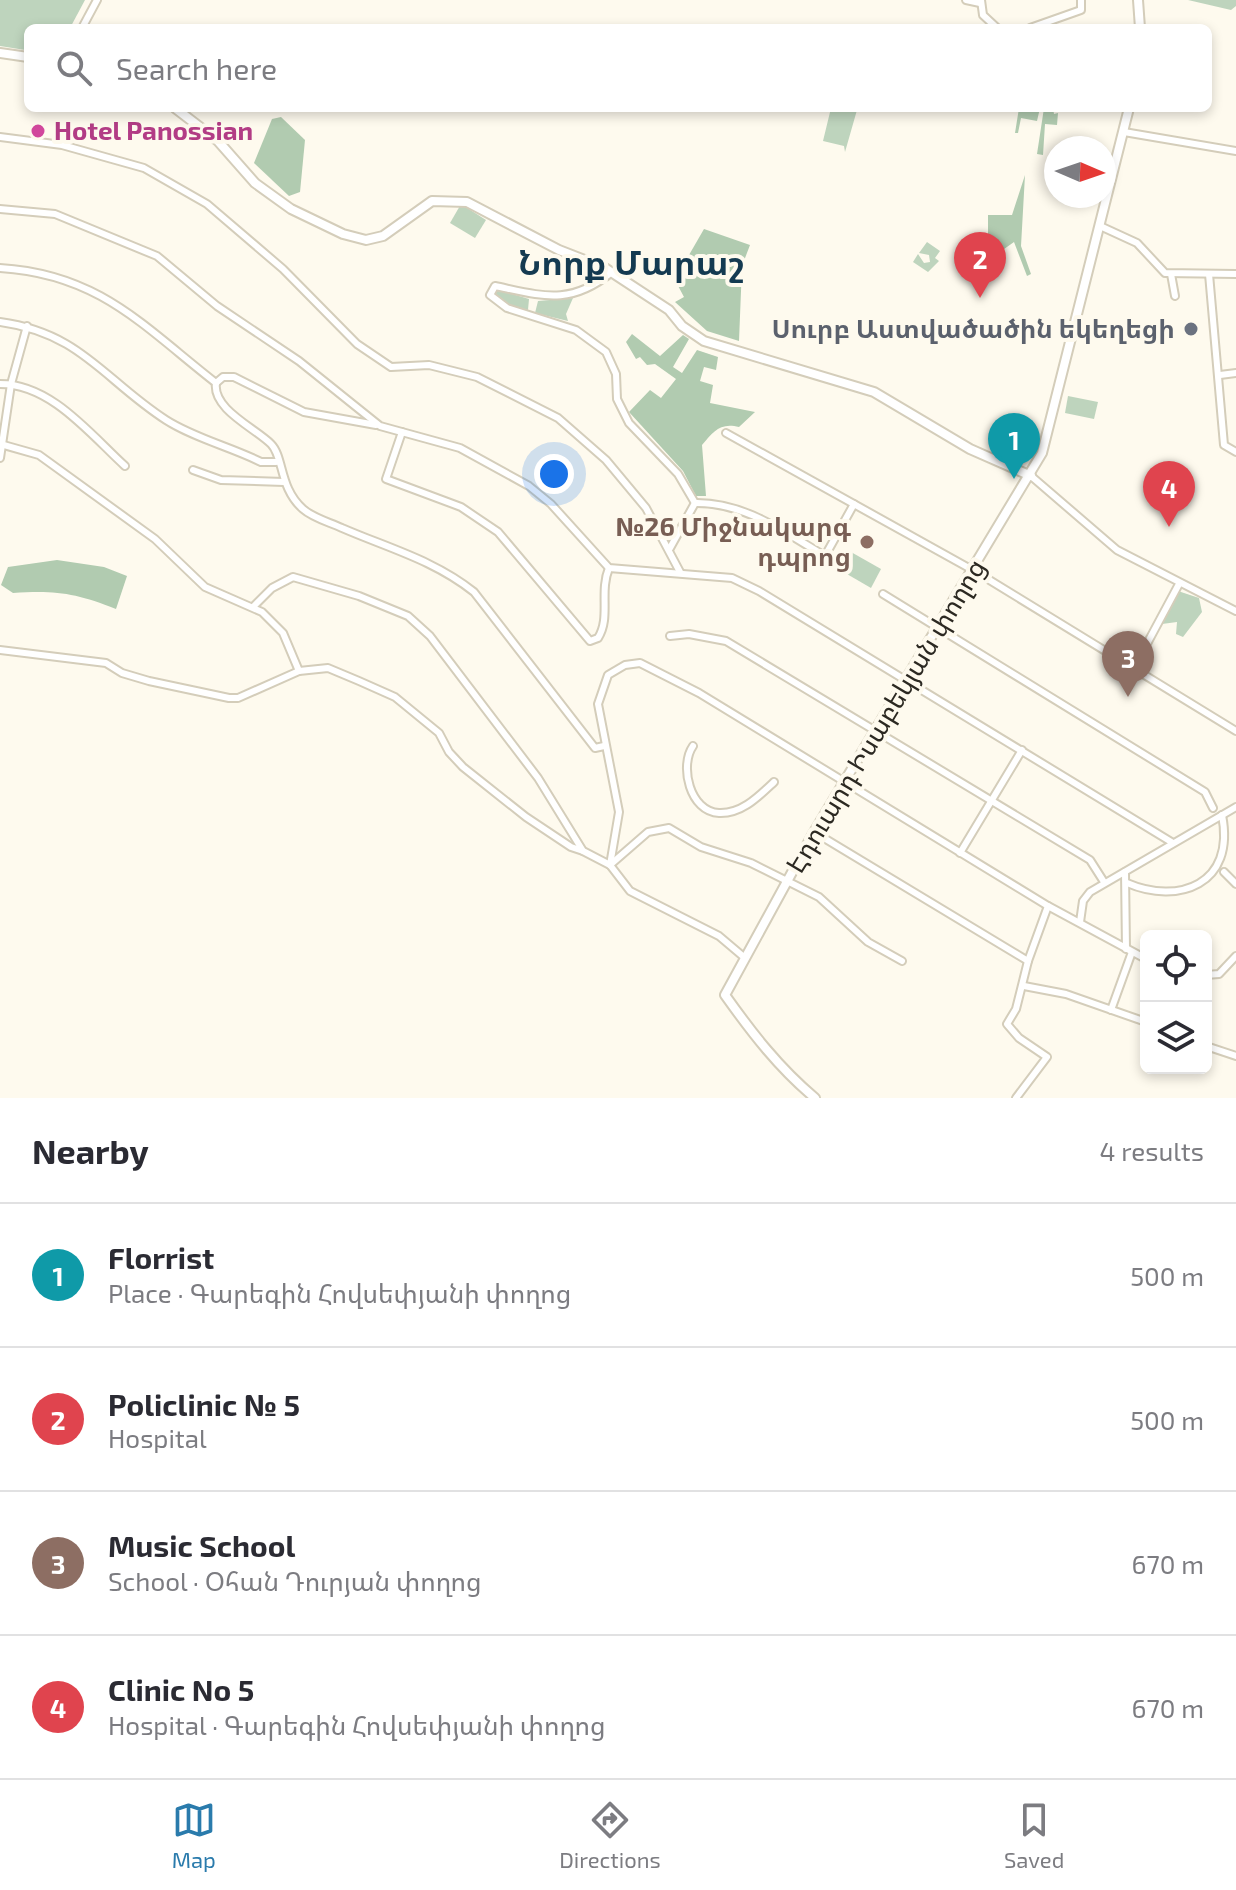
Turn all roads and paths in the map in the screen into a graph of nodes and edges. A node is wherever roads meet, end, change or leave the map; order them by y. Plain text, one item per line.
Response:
1 (97, 0) edge
2 (966, 0) edge
3 (1081, 0) edge
4 (1138, 0) edge
5 (981, 2) edge
6 (84, 24) edge
7 (992, 24) edge
8 (1041, 24) edge
9 (1140, 24) edge
10 (0, 53) edge
11 (24, 56) edge
12 (180, 112) edge
13 (1128, 112) edge
14 (1124, 132) junction
15 (0, 137) edge
16 (1236, 151) edge
17 (0, 209) edge
18 (1100, 226) junction
19 (0, 268) edge
20 (612, 272) junction
21 (1171, 274) junction
22 (1209, 274) junction
23 (1236, 274) edge
24 (1175, 296) dead end
25 (534, 302) junction
26 (532, 315) junction
27 (0, 322) edge
28 (27, 326) junction
29 (1236, 373) edge
30 (1220, 375) junction
31 (216, 383) junction
32 (0, 384) edge
33 (11, 384) junction
34 (380, 426) junction
35 (402, 432) junction
36 (726, 433) dead end
37 (1, 444) edge
38 (1236, 452) edge
39 (0, 458) edge
40 (276, 462) junction
41 (125, 466) dead end
42 (193, 470) dead end
43 (1031, 476) junction
44 (284, 482) junction
45 (695, 503) junction
46 (854, 504) junction
47 (670, 548) junction
48 (609, 568) junction
49 (972, 570) junction
50 (680, 572) junction
51 (1179, 584) junction
52 (883, 594) dead end
53 (254, 606) junction
54 (1236, 611) edge
55 (937, 627) junction
56 (670, 636) dead end
57 (0, 650) edge
58 (1134, 668) junction
59 (299, 671) junction
60 (906, 679) junction
61 (875, 731) junction
62 (1236, 731) edge
63 (604, 746) junction
64 (693, 746) dead end
65 (1022, 750) junction
66 (774, 782) dead end
67 (845, 782) junction
68 (991, 800) junction
69 (1236, 807) edge
70 (1213, 808) dead end
71 (1222, 815) junction
72 (814, 832) junction
73 (1173, 843) junction
74 (1233, 843) dead end
75 (583, 851) junction
76 (960, 853) junction
77 (1231, 856) dead end
78 (610, 865) junction
79 (1125, 872) junction
80 (1224, 872) junction
81 (787, 882) junction
82 (1104, 882) junction
83 (1127, 883) junction
84 (1236, 884) edge
85 (1048, 906) junction
86 (1080, 922) junction
87 (1129, 950) junction
88 (1140, 956) edge
89 (1236, 956) edge
90 (745, 958) junction
91 (902, 961) dead end
92 (1028, 961) junction
93 (1212, 975) edge
94 (1024, 986) junction
95 (1111, 1010) junction
96 (1140, 1020) edge
97 (1212, 1048) edge
98 (1236, 1056) edge
99 (815, 1098) edge
100 (1016, 1098) edge

1 - 6 street
2 - 5 street
3 - 8 street
4 - 9 main road
5 - 7 street
10 - 11 main road
12 - 20 main road
13 - 14 main road, Էդուարդ Իսաբեկյան փողոց
14 - 16 street
14 - 18 main road, Էդուարդ Իսաբեկյան փողոց
15 - 47 street
17 - 34 street
18 - 21 street
18 - 43 main road, Էդուարդ Իսաբեկյան փողոց
19 - 31 street
20 - 25 street
20 - 43 main road
21 - 22 street
21 - 24 street
22 - 23 street
22 - 30 street
25 - 26 street
25 - 26 street
26 - 45 street
27 - 28 street
28 - 33 street
28 - 40 street
29 - 30 street
30 - 38 street
31 - 34 street
31 - 40 street
32 - 33 street
33 - 37 street
33 - 41 street
34 - 35 street
35 - 48 street
35 - 48 street
36 - 46 street
37 - 39 street
37 - 53 street
40 - 44 street
42 - 44 street
43 - 49 main road, Էդուարդ Իսաբեկյան փողոց
43 - 51 street
44 - 63 street
45 - 46 street
45 - 47 street
46 - 49 street
47 - 50 street
48 - 50 street
49 - 55 main road, Էդուարդ Իսաբեկյան փողոց
49 - 58 street
50 - 60 street
51 - 54 street
51 - 58 street
52 - 55 street
53 - 59 street
53 - 75 street
55 - 60 main road, Էդուարդ Իսաբեկյան փողոց
55 - 70 street
56 - 61 street
57 - 59 street
58 - 62 street
59 - 75 street
60 - 61 main road, Էդուարդ Իսաբեկյան փողոց
60 - 65 street
61 - 67 main road, Էդուարդ Իսաբեկյան փողոց
61 - 68 street
63 - 67 street
63 - 78 street
64 - 66 street
65 - 68 street
65 - 73 street
67 - 72 main road, Էդուարդ Իսաբեկյան փողոց
67 - 76 street
68 - 76 street
68 - 82 street
69 - 71 street
71 - 73 street
71 - 74 street
72 - 81 main road, Էդուարդ Իսաբեկյան փողոց
72 - 92 street
73 - 79 street
75 - 78 street
76 - 85 street
77 - 80 street
78 - 81 street
78 - 90 street
79 - 82 street
79 - 83 street
80 - 83 street
80 - 84 street
81 - 90 main road, Էդուարդ Իսաբեկյան փողոց
81 - 91 street
82 - 86 street
83 - 87 street
85 - 86 street
85 - 92 street
86 - 87 street
87 - 88 street
87 - 95 street
89 - 93 street
90 - 99 main road, Էդուարդ Իսաբեկյան փողոց
92 - 94 street
94 - 95 street
94 - 100 street
95 - 96 street
97 - 98 street

